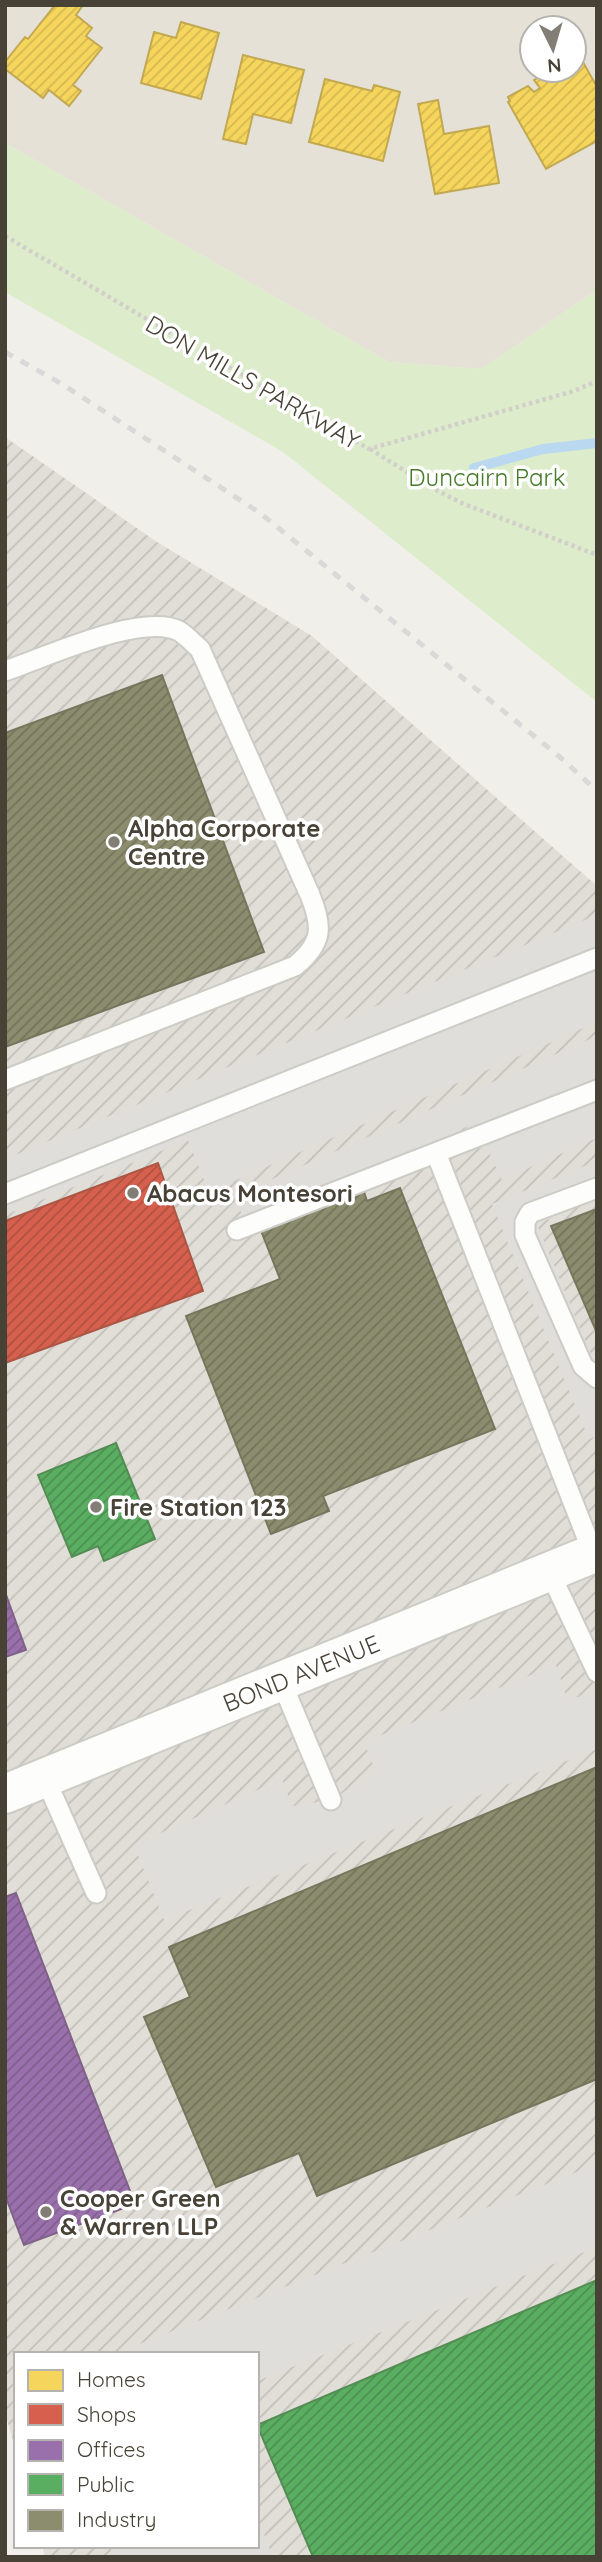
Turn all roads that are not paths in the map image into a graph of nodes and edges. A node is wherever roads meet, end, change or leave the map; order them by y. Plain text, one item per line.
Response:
1 (5, 671) edge
2 (597, 958) edge
3 (5, 1080) edge
4 (597, 1090) edge
5 (436, 1153) junction
6 (597, 1188) edge
7 (5, 1194) edge
8 (237, 1230) dead end
9 (597, 1378) edge
10 (595, 1553) edge
11 (549, 1571) junction
12 (597, 1672) edge
13 (281, 1681) junction
14 (46, 1778) junction
15 (6, 1792) edge
16 (331, 1800) dead end
17 (96, 1893) dead end

1 - 3 lane
2 - 7 lane
4 - 5 lane
5 - 8 lane
5 - 10 lane
6 - 9 lane
10 - 11 street, BOND AVENUE
11 - 12 lane
11 - 13 street, BOND AVENUE
13 - 14 street, BOND AVENUE
13 - 16 lane
14 - 15 street, BOND AVENUE
14 - 17 lane

